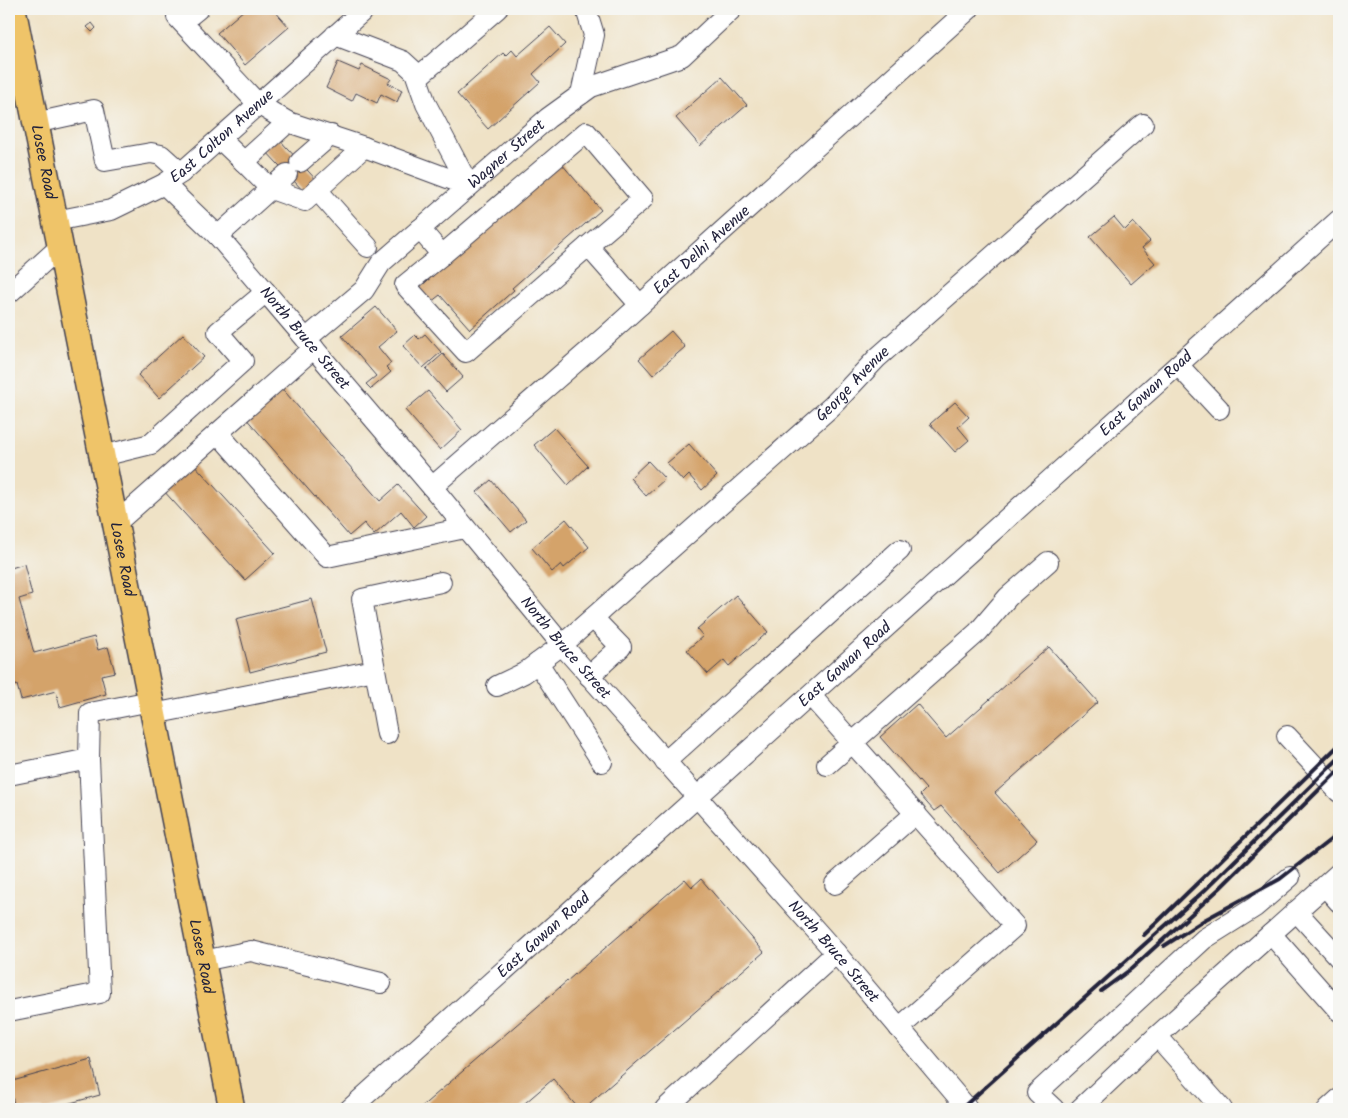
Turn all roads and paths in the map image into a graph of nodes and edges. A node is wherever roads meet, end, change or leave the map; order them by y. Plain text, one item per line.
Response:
1 (13, 9) edge
2 (198, 9) edge
3 (365, 9) edge
4 (497, 9) edge
5 (586, 9) edge
6 (732, 9) edge
7 (969, 9) edge
8 (335, 35) junction
9 (418, 77) junction
10 (18, 84) edge
11 (581, 94) junction
12 (258, 104) junction
13 (288, 122) junction
14 (35, 123) junction
15 (1143, 124) dead end
16 (330, 135) junction
17 (220, 139) junction
18 (364, 147) junction
19 (244, 162) junction
20 (181, 173) junction
21 (164, 184) junction
22 (469, 186) junction
23 (271, 188) junction
24 (317, 190) junction
25 (1339, 220) edge
26 (55, 221) junction
27 (420, 229) junction
28 (218, 236) junction
29 (588, 246) junction
30 (60, 247) junction
31 (368, 247) dead end
32 (442, 254) junction
33 (266, 292) junction
34 (9, 293) edge
35 (640, 305) junction
36 (310, 344) junction
37 (1178, 365) junction
38 (1219, 409) dead end
39 (218, 433) junction
40 (102, 456) junction
41 (432, 487) junction
42 (115, 524) junction
43 (465, 528) junction
44 (900, 550) dead end
45 (1048, 562) dead end
46 (441, 582) dead end
47 (594, 618) junction
48 (562, 645) junction
49 (538, 663) junction
50 (375, 670) junction
51 (589, 676) junction
52 (497, 686) dead end
53 (810, 696) junction
54 (152, 708) junction
55 (387, 734) dead end
56 (1287, 736) dead end
57 (853, 742) junction
58 (89, 759) junction
59 (602, 762) dead end
60 (665, 762) junction
61 (827, 766) dead end
62 (9, 775) edge
63 (1339, 792) edge
64 (698, 798) junction
65 (916, 813) junction
66 (1290, 878) dead end
67 (1332, 879) edge
68 (836, 884) dead end
69 (1339, 902) edge
70 (1296, 911) junction
71 (1271, 934) junction
72 (836, 953) junction
73 (1339, 958) edge
74 (203, 961) junction
75 (381, 983) dead end
76 (9, 1011) edge
77 (1339, 1011) edge
78 (900, 1028) junction
79 (1157, 1036) junction
80 (1339, 1099) edge
81 (232, 1109) edge
82 (350, 1109) edge
83 (666, 1109) edge
84 (968, 1109) edge
85 (1054, 1109) edge
86 (1080, 1109) edge
87 (1222, 1109) edge
88 (1328, 1109) edge

1 - 10 main road, Losee Road
2 - 12 street
3 - 8 street, East Colton Avenue
4 - 9 street
5 - 11 street
6 - 11 street, Wagner Street
7 - 35 street, East Delhi Avenue
8 - 9 street
8 - 12 street, East Colton Avenue
9 - 22 street
10 - 14 main road, Losee Road
11 - 22 street, Wagner Street
12 - 13 street
12 - 17 street, East Colton Avenue
13 - 16 street
13 - 19 street
14 - 20 street
14 - 26 main road, Losee Road
15 - 47 street, George Avenue
16 - 18 street
16 - 23 street
17 - 19 street
17 - 20 street, East Colton Avenue
18 - 22 street
18 - 24 street
19 - 23 street
20 - 21 street, East Colton Avenue
21 - 26 street, East Colton Avenue
21 - 28 street, North Bruce Street
22 - 27 street, Wagner Street
23 - 24 street
23 - 28 street
24 - 31 street
25 - 37 street, East Gowan Road
26 - 30 main road, Losee Road
27 - 32 street
27 - 36 street, Wagner Street
28 - 33 street, North Bruce Street
29 - 32 street
29 - 32 street
29 - 35 street
30 - 34 street
30 - 40 main road, Losee Road
33 - 36 street, North Bruce Street
33 - 40 street
35 - 41 street, East Delhi Avenue
36 - 39 street, Wagner Street
36 - 41 street, North Bruce Street
37 - 38 street
37 - 53 street, East Gowan Road
39 - 42 street, Wagner Street
39 - 43 street
40 - 42 main road, Losee Road
41 - 43 street, North Bruce Street
42 - 54 main road, Losee Road
43 - 48 street, North Bruce Street
44 - 60 street
45 - 57 street
46 - 50 street
47 - 48 street, George Avenue
47 - 51 street
48 - 49 street, George Avenue
48 - 51 street, North Bruce Street
49 - 52 street, George Avenue
49 - 59 street
50 - 54 street
50 - 55 street
51 - 60 street, North Bruce Street
53 - 57 street
53 - 64 street, East Gowan Road
54 - 58 street
54 - 74 main road, Losee Road
56 - 63 street
57 - 61 street
57 - 65 street
58 - 62 street
58 - 76 street
60 - 64 street, North Bruce Street
64 - 72 street, North Bruce Street
64 - 82 street, East Gowan Road
65 - 68 street
65 - 78 street
66 - 85 street
67 - 69 street
67 - 70 street
70 - 71 street
70 - 73 street
71 - 77 street
71 - 79 street
72 - 78 street, North Bruce Street
72 - 83 street
74 - 75 street
74 - 81 main road, Losee Road
78 - 84 street, North Bruce Street
79 - 86 street
79 - 87 street
80 - 88 street

